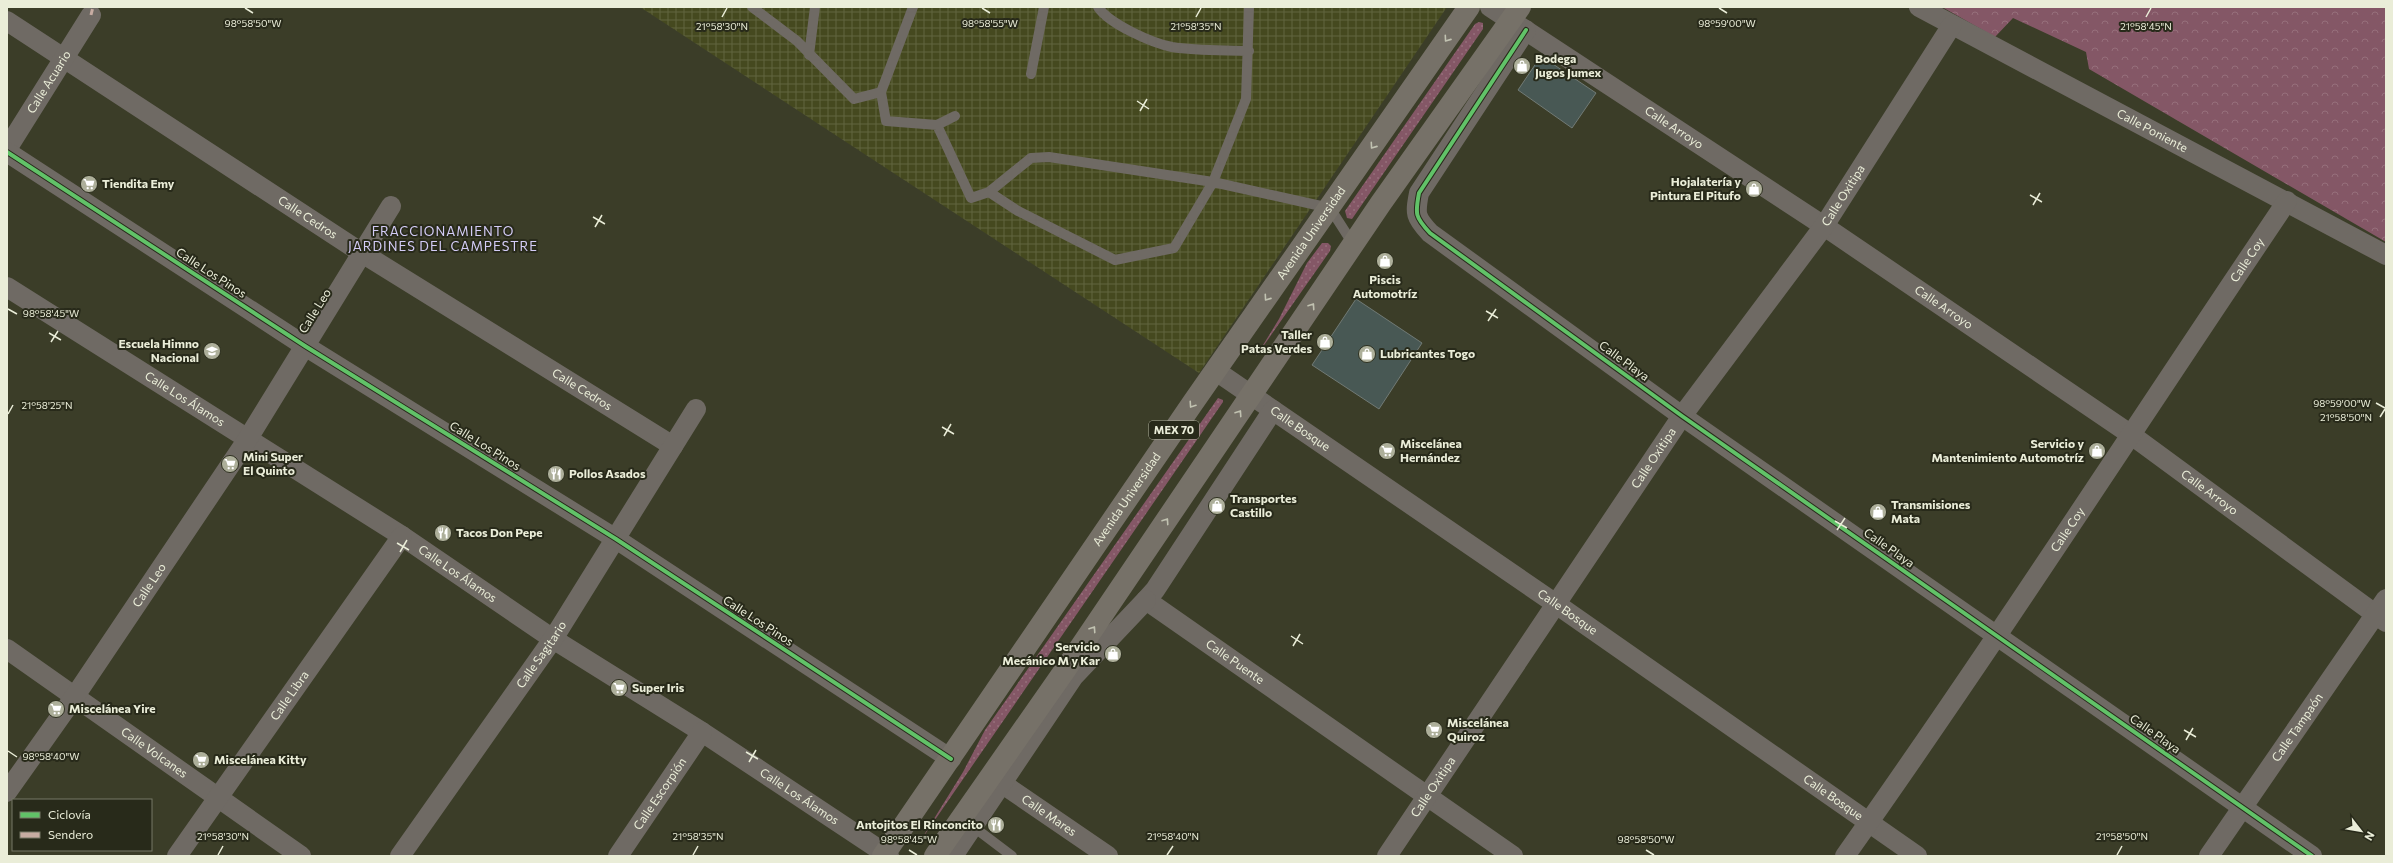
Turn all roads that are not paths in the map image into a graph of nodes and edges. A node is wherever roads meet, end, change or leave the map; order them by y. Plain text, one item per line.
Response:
1 (752, 7) edge
2 (815, 7) edge
3 (913, 7) edge
4 (1044, 7) edge
5 (1098, 7) edge
6 (1248, 7) edge
7 (1469, 7) edge
8 (1490, 7) edge
9 (1919, 7) edge
10 (91, 15) dead end
11 (1519, 19) edge
12 (7, 21) edge
13 (1952, 25) junction
14 (1249, 51) junction
15 (809, 55) junction
16 (64, 57) junction
17 (1031, 74) dead end
18 (881, 92) junction
19 (954, 116) dead end
20 (937, 125) junction
21 (7, 149) edge
22 (7, 152) edge
23 (1213, 182) junction
24 (989, 192) junction
25 (2287, 201) junction
26 (391, 206) dead end
27 (1330, 208) junction
28 (1824, 226) junction
29 (1353, 244) junction
30 (362, 253) junction
31 (2386, 255) edge
32 (7, 287) edge
33 (305, 346) junction
34 (1216, 371) junction
35 (1252, 395) junction
36 (696, 409) dead end
37 (1273, 410) junction
38 (1682, 416) junction
39 (2130, 434) junction
40 (247, 440) junction
41 (673, 446) junction
42 (402, 536) junction
43 (616, 539) junction
44 (1146, 600) junction
45 (1556, 604) junction
46 (2382, 612) edge
47 (1998, 636) junction
48 (553, 639) junction
49 (7, 649) edge
50 (76, 696) junction
51 (702, 732) junction
52 (951, 759) junction
53 (996, 779) junction
54 (7, 792) edge
55 (1427, 796) junction
56 (219, 797) junction
57 (2242, 807) junction
58 (968, 822) junction
59 (1869, 822) junction
60 (886, 855) edge
61 (177, 856) edge
62 (301, 856) edge
63 (400, 856) edge
64 (618, 856) edge
65 (935, 856) edge
66 (953, 856) edge
67 (1012, 856) edge
68 (1108, 856) edge
69 (1387, 856) edge
70 (1513, 856) edge
71 (1845, 856) edge
72 (1916, 856) edge
73 (2209, 856) edge
74 (2312, 856) edge

1 - 15 lane
2 - 15 lane
3 - 18 lane
4 - 17 lane
5 - 14 lane
6 - 14 lane
7 -> 27 main road, Avenida Universidad / MEX 70
8 - 11 street, Calle Arroyo
9 - 13 street, Calle Poniente
10 - 16 street, Calle Acuario
11 - 28 street, Calle Arroyo
11 - 29 main road
11 - 38 street, Calle Playa
12 - 16 street, Calle Cedros
13 - 25 street, Calle Poniente
13 - 28 street, Calle Oxitipa
14 - 23 lane
15 - 18 lane
16 - 21 street, Calle Acuario
16 - 30 street, Calle Cedros
18 - 20 lane
19 - 20 lane
20 - 24 lane
22 - 33 street, Calle Los Pinos
23 - 24 lane
23 - 24 lane
23 - 27 lane
25 - 31 street, Calle Poniente
25 - 39 street, Calle Coy
26 - 30 street, Calle Leo
27 - 29 lane
27 -> 34 main road, Avenida Universidad / MEX 70
28 - 38 street, Calle Oxitipa
28 - 39 street, Calle Arroyo
35 -> 29 main road
30 - 33 street, Calle Leo
30 - 41 street, Calle Cedros
32 - 40 street, Calle Los Álamos
33 - 40 street, Calle Leo
33 - 43 street, Calle Los Pinos
34 - 35 street, Calle Bosque
34 -> 52 main road, Avenida Universidad / MEX 70
35 - 37 street, Calle Bosque
53 -> 35 main road
36 - 41 street, Calle Sagitario
37 - 44 street
37 - 45 street, Calle Bosque
38 - 45 street, Calle Oxitipa
38 - 47 street, Calle Playa
39 - 46 street, Calle Arroyo
39 - 47 street, Calle Coy
40 - 42 street, Calle Los Álamos
40 - 50 street, Calle Leo
41 - 43 street, Calle Sagitario
42 - 48 street, Calle Los Álamos
42 - 56 street, Calle Libra
43 - 48 street, Calle Sagitario
43 - 52 street, Calle Los Pinos
44 - 53 street
44 - 55 street, Calle Puente
45 - 55 street, Calle Oxitipa
45 - 59 street, Calle Bosque
46 - 57 street, Calle Tampaón
47 - 57 street, Calle Playa
47 - 59 street, Calle Coy
48 - 51 street, Calle Los Álamos
48 - 63 street, Calle Sagitario
49 - 50 street, Calle Volcanes
50 - 54 street, Calle Leo
50 - 56 street, Calle Volcanes
51 - 60 street, Calle Los Álamos
51 - 64 street, Calle Escorpión
52 - 60 main road, Avenida Universidad / MEX 70
53 - 58 main road
53 - 68 street, Calle Mares
55 - 69 street, Calle Oxitipa
55 - 70 street, Calle Puente
56 - 61 street, Calle Libra
56 - 62 street, Calle Volcanes
57 - 73 street, Calle Tampaón
57 - 74 street, Calle Playa
58 - 65 main road
58 - 66 street
58 - 67 lane
59 - 71 street, Calle Coy
59 - 72 street, Calle Bosque

